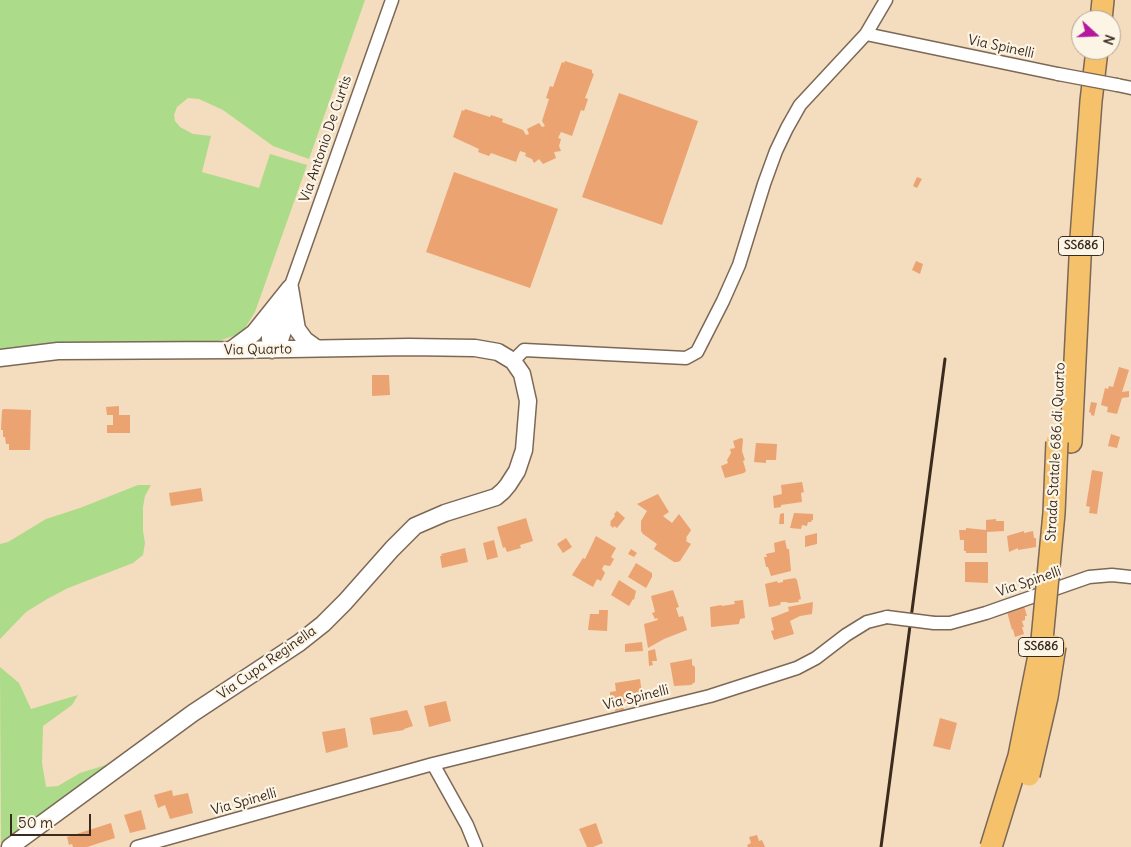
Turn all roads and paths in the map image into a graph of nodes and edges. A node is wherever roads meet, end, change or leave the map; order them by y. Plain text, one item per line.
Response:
1 (392, 0) edge
2 (886, 0) edge
3 (866, 34) junction
4 (1083, 60) edge
5 (1096, 60) edge
6 (1131, 88) edge
7 (287, 297) junction
8 (316, 348) junction
9 (231, 350) junction
10 (272, 350) junction
11 (0, 358) edge
12 (513, 361) junction
13 (1064, 442) junction
14 (1131, 577) edge
15 (433, 764) junction
16 (10, 847) edge
17 (137, 847) edge
18 (476, 847) edge
19 (991, 847) edge
20 (1006, 847) edge

1 - 7 street, Via Antonio De Curtis
2 - 3 street
3 - 6 street, Via Spinelli, bridge
3 - 12 street
4 - 13 highway, Strada Statale 686 di Quarto / SS686
5 - 13 highway, Strada Statale 686 di Quarto / SS686
7 - 8 street
7 - 9 street
7 - 10 street
8 - 10 street, Via Quarto
8 - 12 street, Via Quarto
9 - 10 street, Via Quarto
9 - 11 street, Via Quarto
12 - 16 street, Via Cupa Reginella
13 - 19 highway, Strada Statale 686 di Quarto / SS686, bridge
13 - 20 highway, Strada Statale 686 di Quarto / SS686, bridge
14 - 15 street, Via Spinelli, bridge
15 - 17 street, Via Spinelli
15 - 18 street

